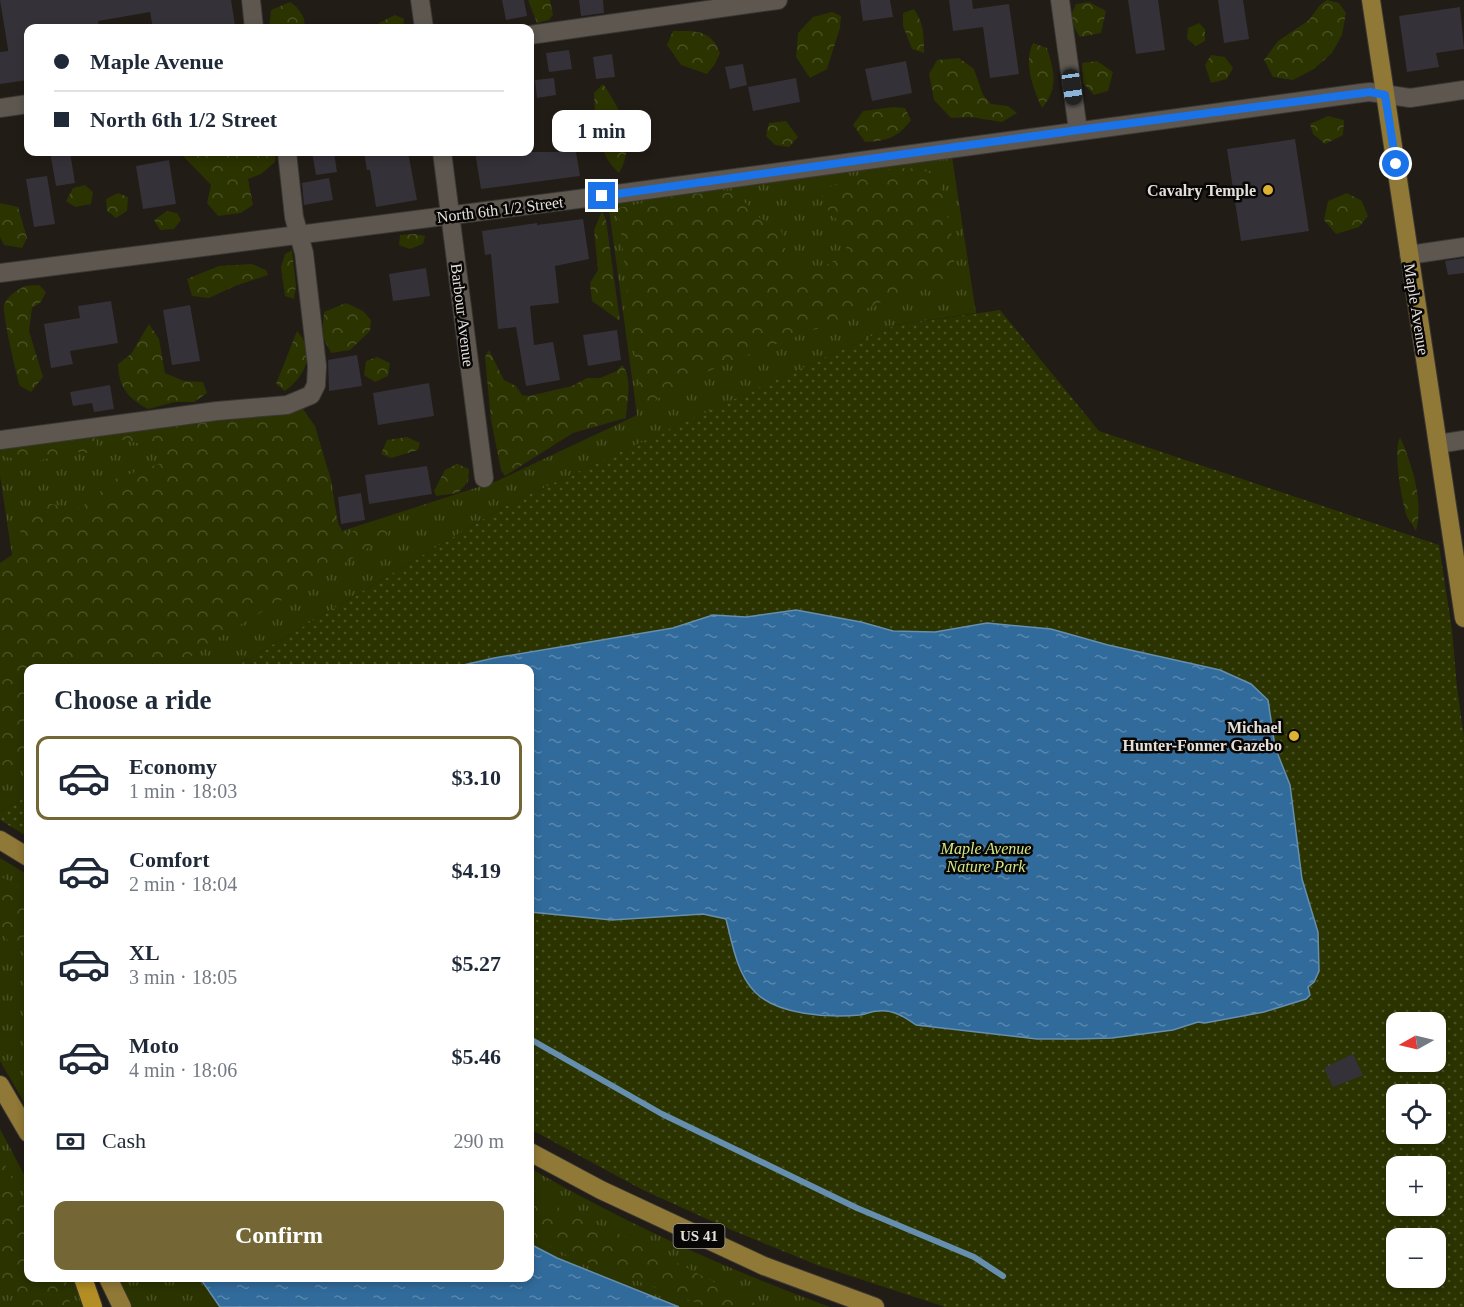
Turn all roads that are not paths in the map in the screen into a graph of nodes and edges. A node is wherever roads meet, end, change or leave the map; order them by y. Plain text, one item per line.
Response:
1 (251, 0) edge
2 (420, 0) edge
3 (778, 0) edge
4 (1060, 0) edge
5 (1371, 0) edge
6 (254, 24) edge
7 (423, 24) edge
8 (534, 34) edge
9 (1464, 90) edge
10 (1385, 95) junction
11 (24, 105) edge
12 (0, 108) edge
13 (1078, 130) junction
14 (287, 156) edge
15 (443, 156) edge
16 (451, 216) junction
17 (300, 236) junction
18 (1464, 247) edge
19 (1409, 255) junction
20 (0, 273) edge
21 (0, 440) edge
22 (1464, 440) edge
23 (1438, 444) junction
24 (484, 478) dead end
25 (1464, 615) edge
26 (0, 840) edge
27 (24, 855) edge
28 (0, 1084) edge
29 (24, 1126) edge
30 (534, 1154) edge
31 (84, 1282) edge
32 (110, 1282) edge
33 (93, 1307) edge
34 (122, 1307) edge
35 (875, 1307) edge

1 - 6 street
2 - 7 street
3 - 8 street
4 - 13 street
5 - 10 main road, Maple Avenue
9 - 10 street, North 6th 1/2 Street
10 - 13 street, North 6th 1/2 Street
10 - 19 main road, Maple Avenue
11 - 12 street
13 - 16 street, North 6th 1/2 Street
14 - 17 street
15 - 16 street, Barbour Avenue
16 - 17 street, North 6th 1/2 Street
16 - 24 street, Barbour Avenue
17 - 20 street, North 6th 1/2 Street
17 - 21 street
18 - 19 street
19 - 23 main road, Maple Avenue
22 - 23 street
23 - 25 main road, Maple Avenue
26 - 27 main road
28 - 29 main road
30 - 35 main road, US 41
31 - 33 highway
32 - 34 main road

